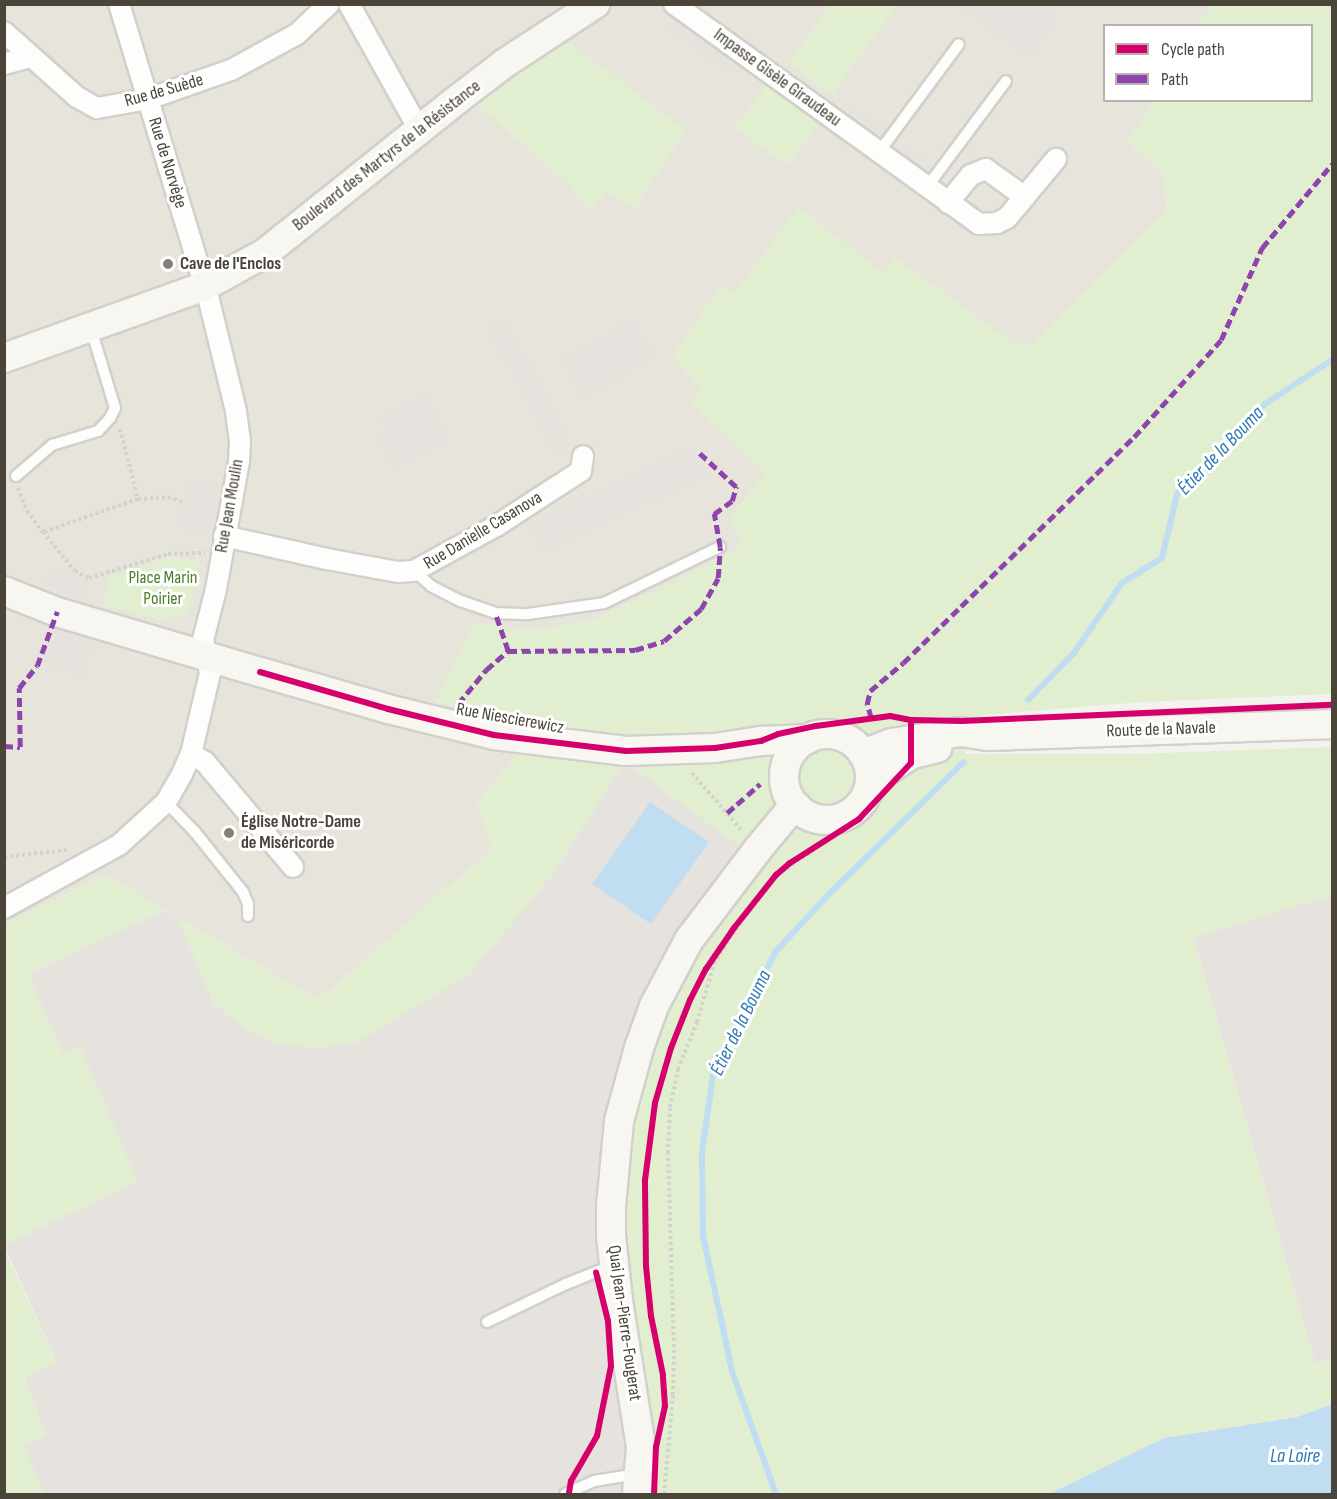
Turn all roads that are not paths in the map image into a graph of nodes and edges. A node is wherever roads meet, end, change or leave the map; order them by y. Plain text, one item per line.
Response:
1 (119, 4) edge
2 (329, 4) edge
3 (349, 4) edge
4 (595, 4) edge
5 (674, 4) edge
6 (4, 32) edge
7 (959, 44) dead end
8 (31, 57) junction
9 (4, 64) edge
10 (1006, 81) dead end
11 (148, 99) junction
12 (419, 129) junction
13 (879, 152) junction
14 (1056, 159) dead end
15 (927, 187) junction
16 (1025, 196) junction
17 (948, 203) junction
18 (205, 286) junction
19 (90, 328) junction
20 (4, 358) edge
21 (583, 456) dead end
22 (16, 476) road end
23 (223, 545) junction
24 (720, 547) dead end
25 (414, 571) junction
26 (4, 591) edge
27 (207, 656) junction
28 (1332, 724) edge
29 (989, 736) junction
30 (808, 739) junction
31 (716, 748) junction
32 (191, 754) junction
33 (863, 754) junction
34 (784, 779) junction
35 (869, 789) junction
36 (166, 802) junction
37 (797, 807) junction
38 (293, 867) dead end
39 (4, 908) edge
40 (248, 916) dead end
41 (613, 1267) junction
42 (487, 1322) dead end
43 (638, 1484) edge
44 (565, 1494) edge

1 - 11 street, Rue de Norvège
2 - 11 street, Rue de Suède
3 - 12 street
4 - 12 main road, Boulevard des Martyrs de la Résistance
5 - 13 street, Impasse Gisèle Giraudeau
6 - 8 street, Rue de Suède
7 - 13 lane
8 - 9 street
8 - 11 street, Rue de Suède
10 - 15 lane
11 - 18 street, Rue de Norvège
12 - 18 main road, Boulevard des Martyrs de la Résistance
13 - 15 street, Impasse Gisèle Giraudeau
14 - 16 street, Impasse Gisèle Giraudeau
15 - 17 street, Impasse Gisèle Giraudeau
16 - 17 street, Impasse Gisèle Giraudeau
16 - 17 street
18 - 19 main road, Boulevard des Martyrs de la Résistance
18 - 23 street, Rue Jean Moulin
19 - 20 main road, Boulevard des Martyrs de la Résistance
19 - 22 lane
21 - 25 street, Rue Danielle Casanova
23 - 25 street, Rue Danielle Casanova
23 - 27 street, Rue Jean Moulin
24 - 25 lane
26 - 27 main road, Rue Niescierewicz
27 - 31 main road, Rue Niescierewicz
27 - 32 street, Rue Jean Moulin
28 - 29 main road, Route de la Navale
29 - 33 main road, Route de la Navale
29 - 35 main road, Route de la Navale
30 - 31 main road, Rue Niescierewicz
30 - 33 main road
30 - 34 main road
31 - 34 main road, Rue Niescierewicz
32 - 36 street, Rue Jean Moulin
32 - 38 street
33 - 35 main road
34 - 37 main road
35 - 37 main road
36 - 39 street
36 - 40 lane
37 - 41 main road, Quai Jean-Pierre-Fougerat
41 - 42 lane
41 - 43 main road, Quai Jean-Pierre-Fougerat
43 - 44 lane

